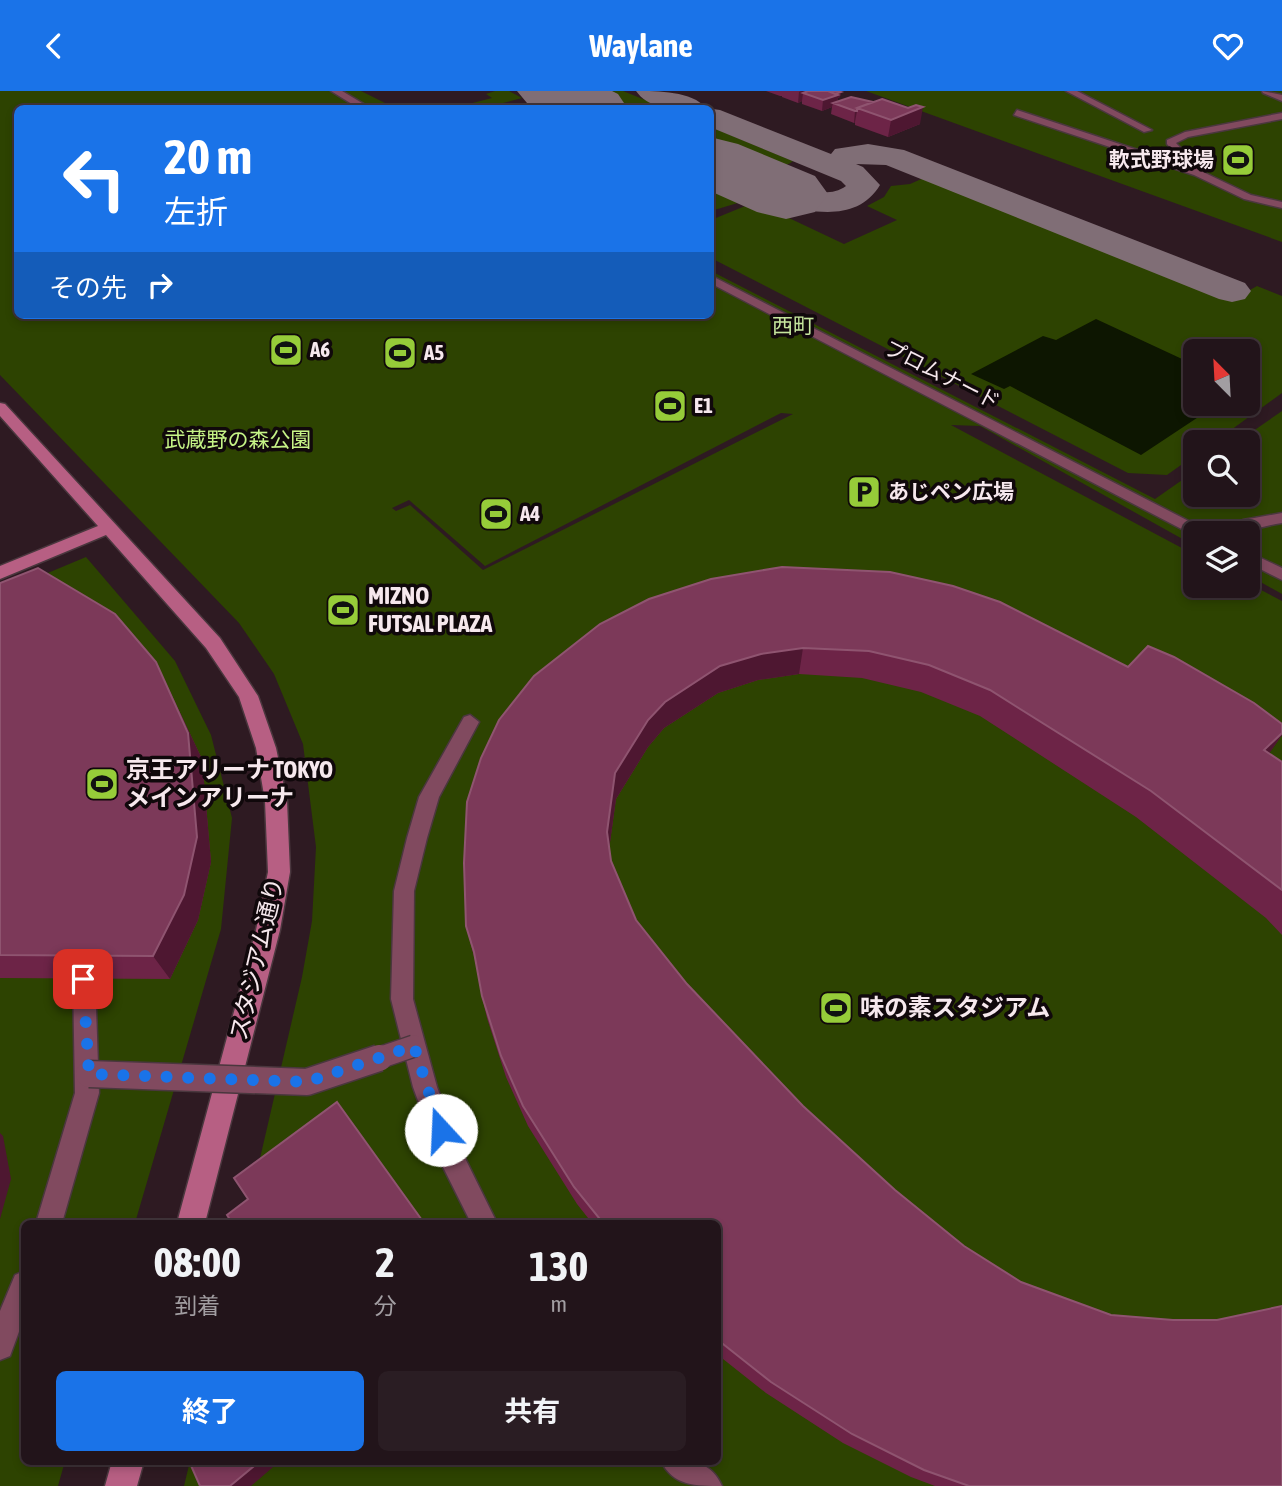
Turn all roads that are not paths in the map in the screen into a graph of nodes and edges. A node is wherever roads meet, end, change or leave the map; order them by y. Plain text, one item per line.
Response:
1 (335, 91) edge
2 (1070, 91) edge
3 (1266, 91) edge
4 (1282, 98) edge
5 (361, 105) edge
6 (1017, 113) dead end
7 (1282, 116) edge
8 (1159, 135) junction
9 (1199, 174) junction
10 (1282, 205) edge
11 (714, 280) edge
12 (0, 407) edge
13 (1282, 517) edge
14 (1259, 521) edge
15 (1183, 523) edge
16 (108, 528) junction
17 (1260, 563) edge
18 (0, 573) edge
19 (1282, 575) edge
20 (470, 722) dead end
21 (83, 979) edge
22 (414, 1046) junction
23 (89, 1074) junction
24 (49, 1220) edge
25 (192, 1220) edge
26 (483, 1220) edge
27 (21, 1292) edge
28 (0, 1346) edge
29 (127, 1465) edge
30 (681, 1465) edge
31 (121, 1486) edge
32 (708, 1486) edge

1 - 5 street
2 - 8 street
3 - 4 street
6 - 9 street
7 - 8 street
8 - 9 street
9 - 10 street
11 - 15 street, プロムナード
12 - 16 street, スタジアム通り
13 - 14 street
16 - 18 street
16 - 25 street, スタジアム通り
17 - 19 street
20 - 22 street
21 - 23 street
22 - 23 street, bridge
22 - 26 street
23 - 24 street
27 - 28 street
29 - 31 street
30 - 32 street

